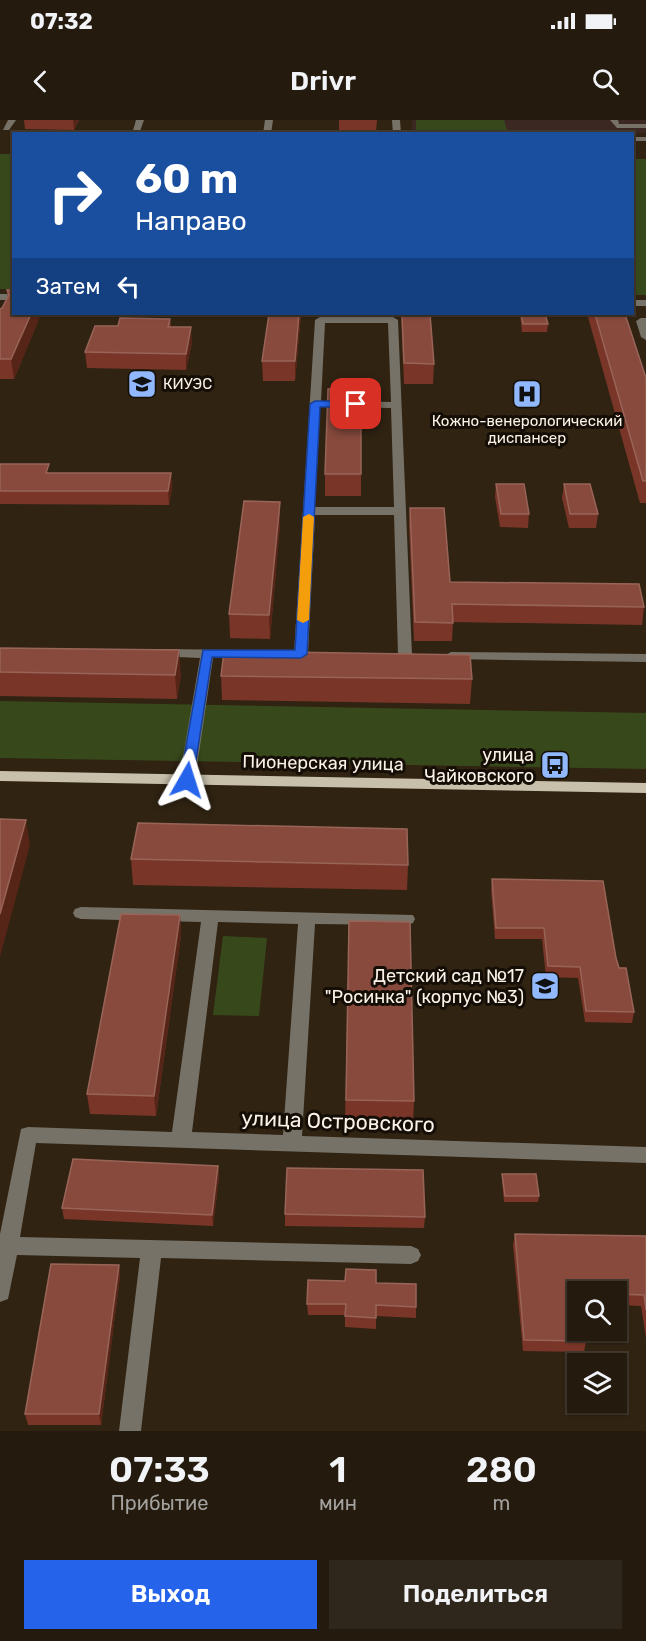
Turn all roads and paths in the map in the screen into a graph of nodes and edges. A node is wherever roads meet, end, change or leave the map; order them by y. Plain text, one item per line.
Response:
1 (12, 120) edge
2 (614, 120) edge
3 (646, 126) edge
4 (3, 128) edge
5 (354, 317) edge
6 (646, 321) edge
7 (646, 337) edge
8 (315, 404) junction
9 (396, 405) junction
10 (309, 511) junction
11 (400, 511) junction
12 (149, 652) edge
13 (207, 653) junction
14 (254, 654) edge
15 (301, 654) edge
16 (405, 656) edge
17 (440, 656) edge
18 (646, 658) edge
19 (0, 776) edge
20 (187, 780) junction
21 (646, 788) edge
22 (81, 913) dead end
23 (210, 916) junction
24 (307, 918) junction
25 (407, 919) edge
26 (181, 1140) junction
27 (292, 1144) junction
28 (646, 1155) edge
29 (9, 1246) junction
30 (152, 1249) junction
31 (411, 1255) dead end
32 (0, 1292) edge
33 (130, 1431) edge

1 - 4 street
2 - 3 street
5 - 8 street
5 - 9 street
6 - 7 street
8 - 9 street
8 - 10 street
9 - 11 street
10 - 11 street
10 - 15 street
11 - 16 street
12 - 13 street
13 - 14 street
13 - 20 street
17 - 18 street
19 - 20 main road, Пионерская улица
20 - 21 main road, Пионерская улица
22 - 23 street
23 - 24 street
23 - 26 street
24 - 25 street
24 - 27 street
26 - 27 street, улица Островского
26 - 29 street, улица Островского
27 - 28 street, улица Островского
29 - 30 street
29 - 32 street
30 - 31 street
30 - 33 street

